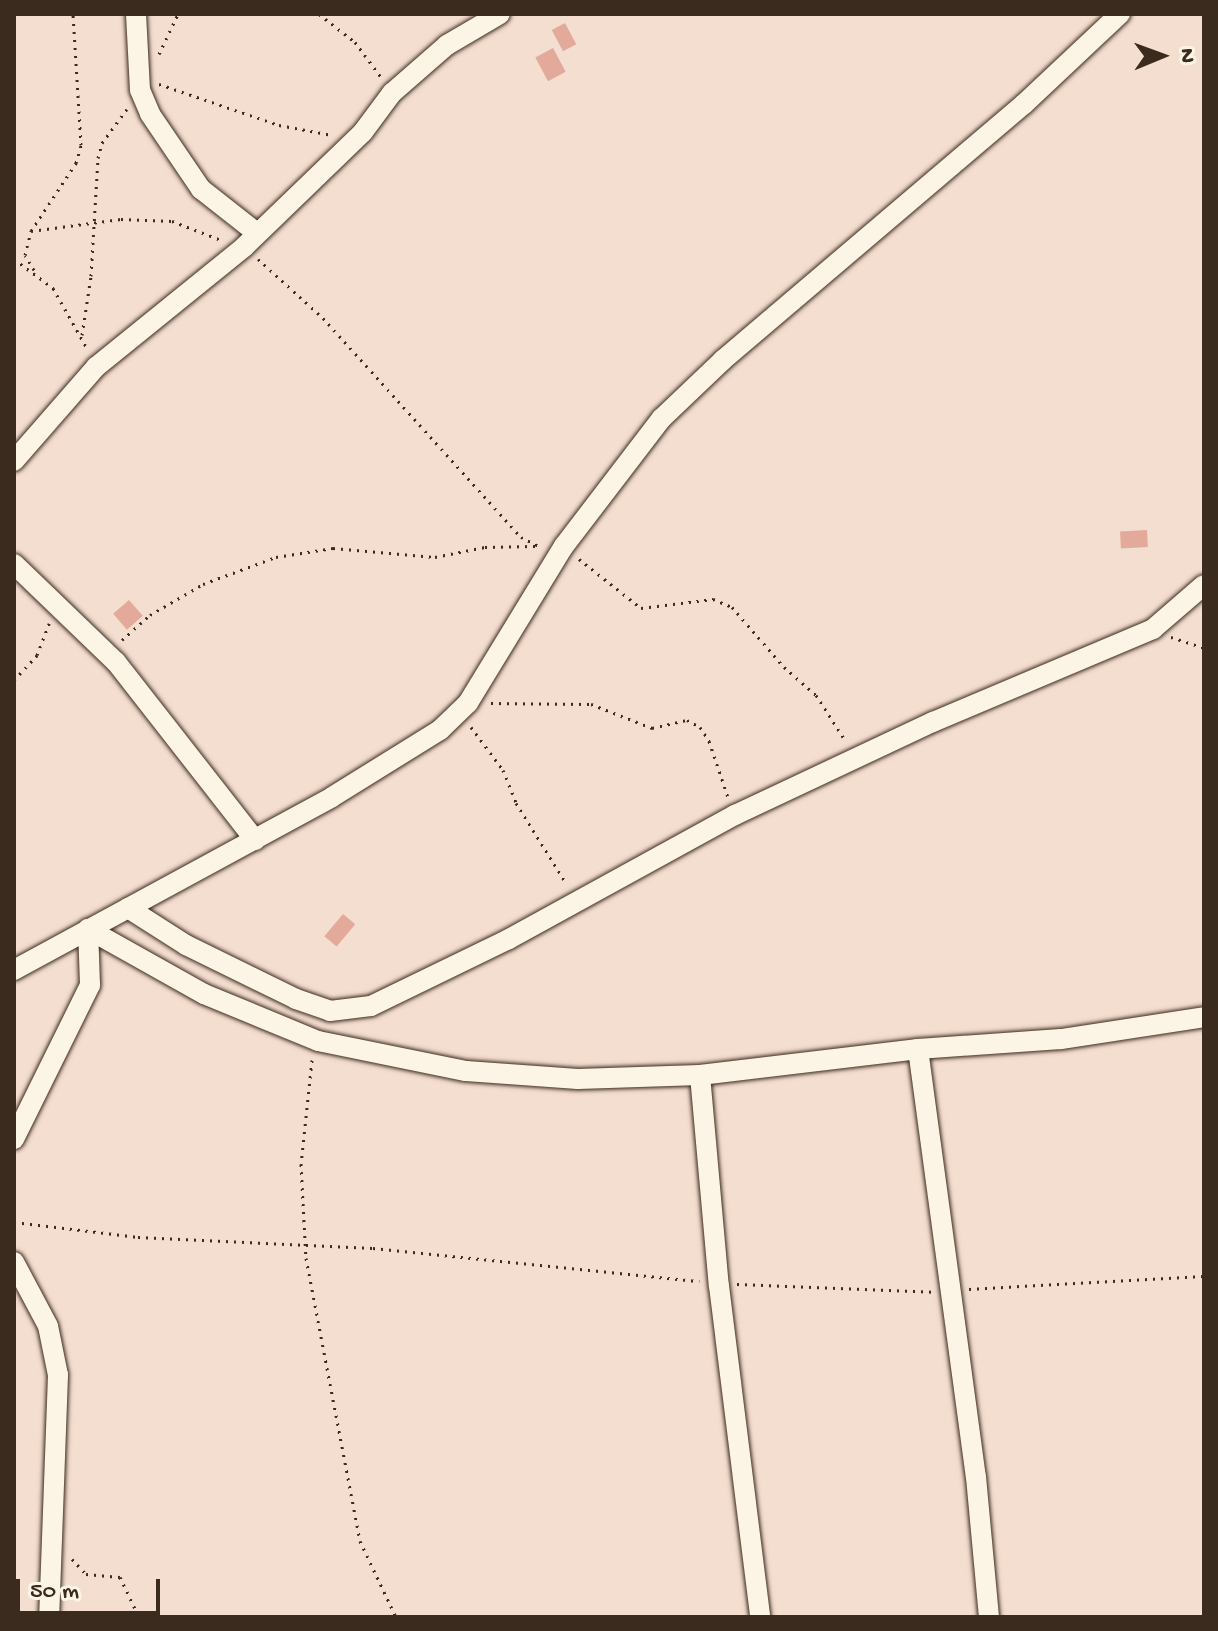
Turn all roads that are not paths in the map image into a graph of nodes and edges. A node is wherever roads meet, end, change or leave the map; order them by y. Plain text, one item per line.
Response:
1 (136, 14) edge
2 (500, 14) edge
3 (1120, 14) edge
4 (250, 240) junction
5 (14, 461) edge
6 (14, 564) edge
7 (1204, 585) edge
8 (255, 840) junction
9 (128, 908) junction
10 (88, 929) junction
11 (14, 970) edge
12 (1204, 1017) edge
13 (918, 1049) junction
14 (700, 1075) junction
15 (14, 1139) edge
16 (14, 1262) edge
17 (49, 1617) edge
18 (760, 1617) edge
19 (989, 1617) edge

1 - 4 street
2 - 4 street
3 - 8 street
4 - 5 street
6 - 8 street
7 - 9 street
8 - 9 street
9 - 10 street
10 - 11 street
10 - 14 street
10 - 15 street
12 - 13 street
13 - 14 street
13 - 19 street
14 - 18 street
16 - 17 street

